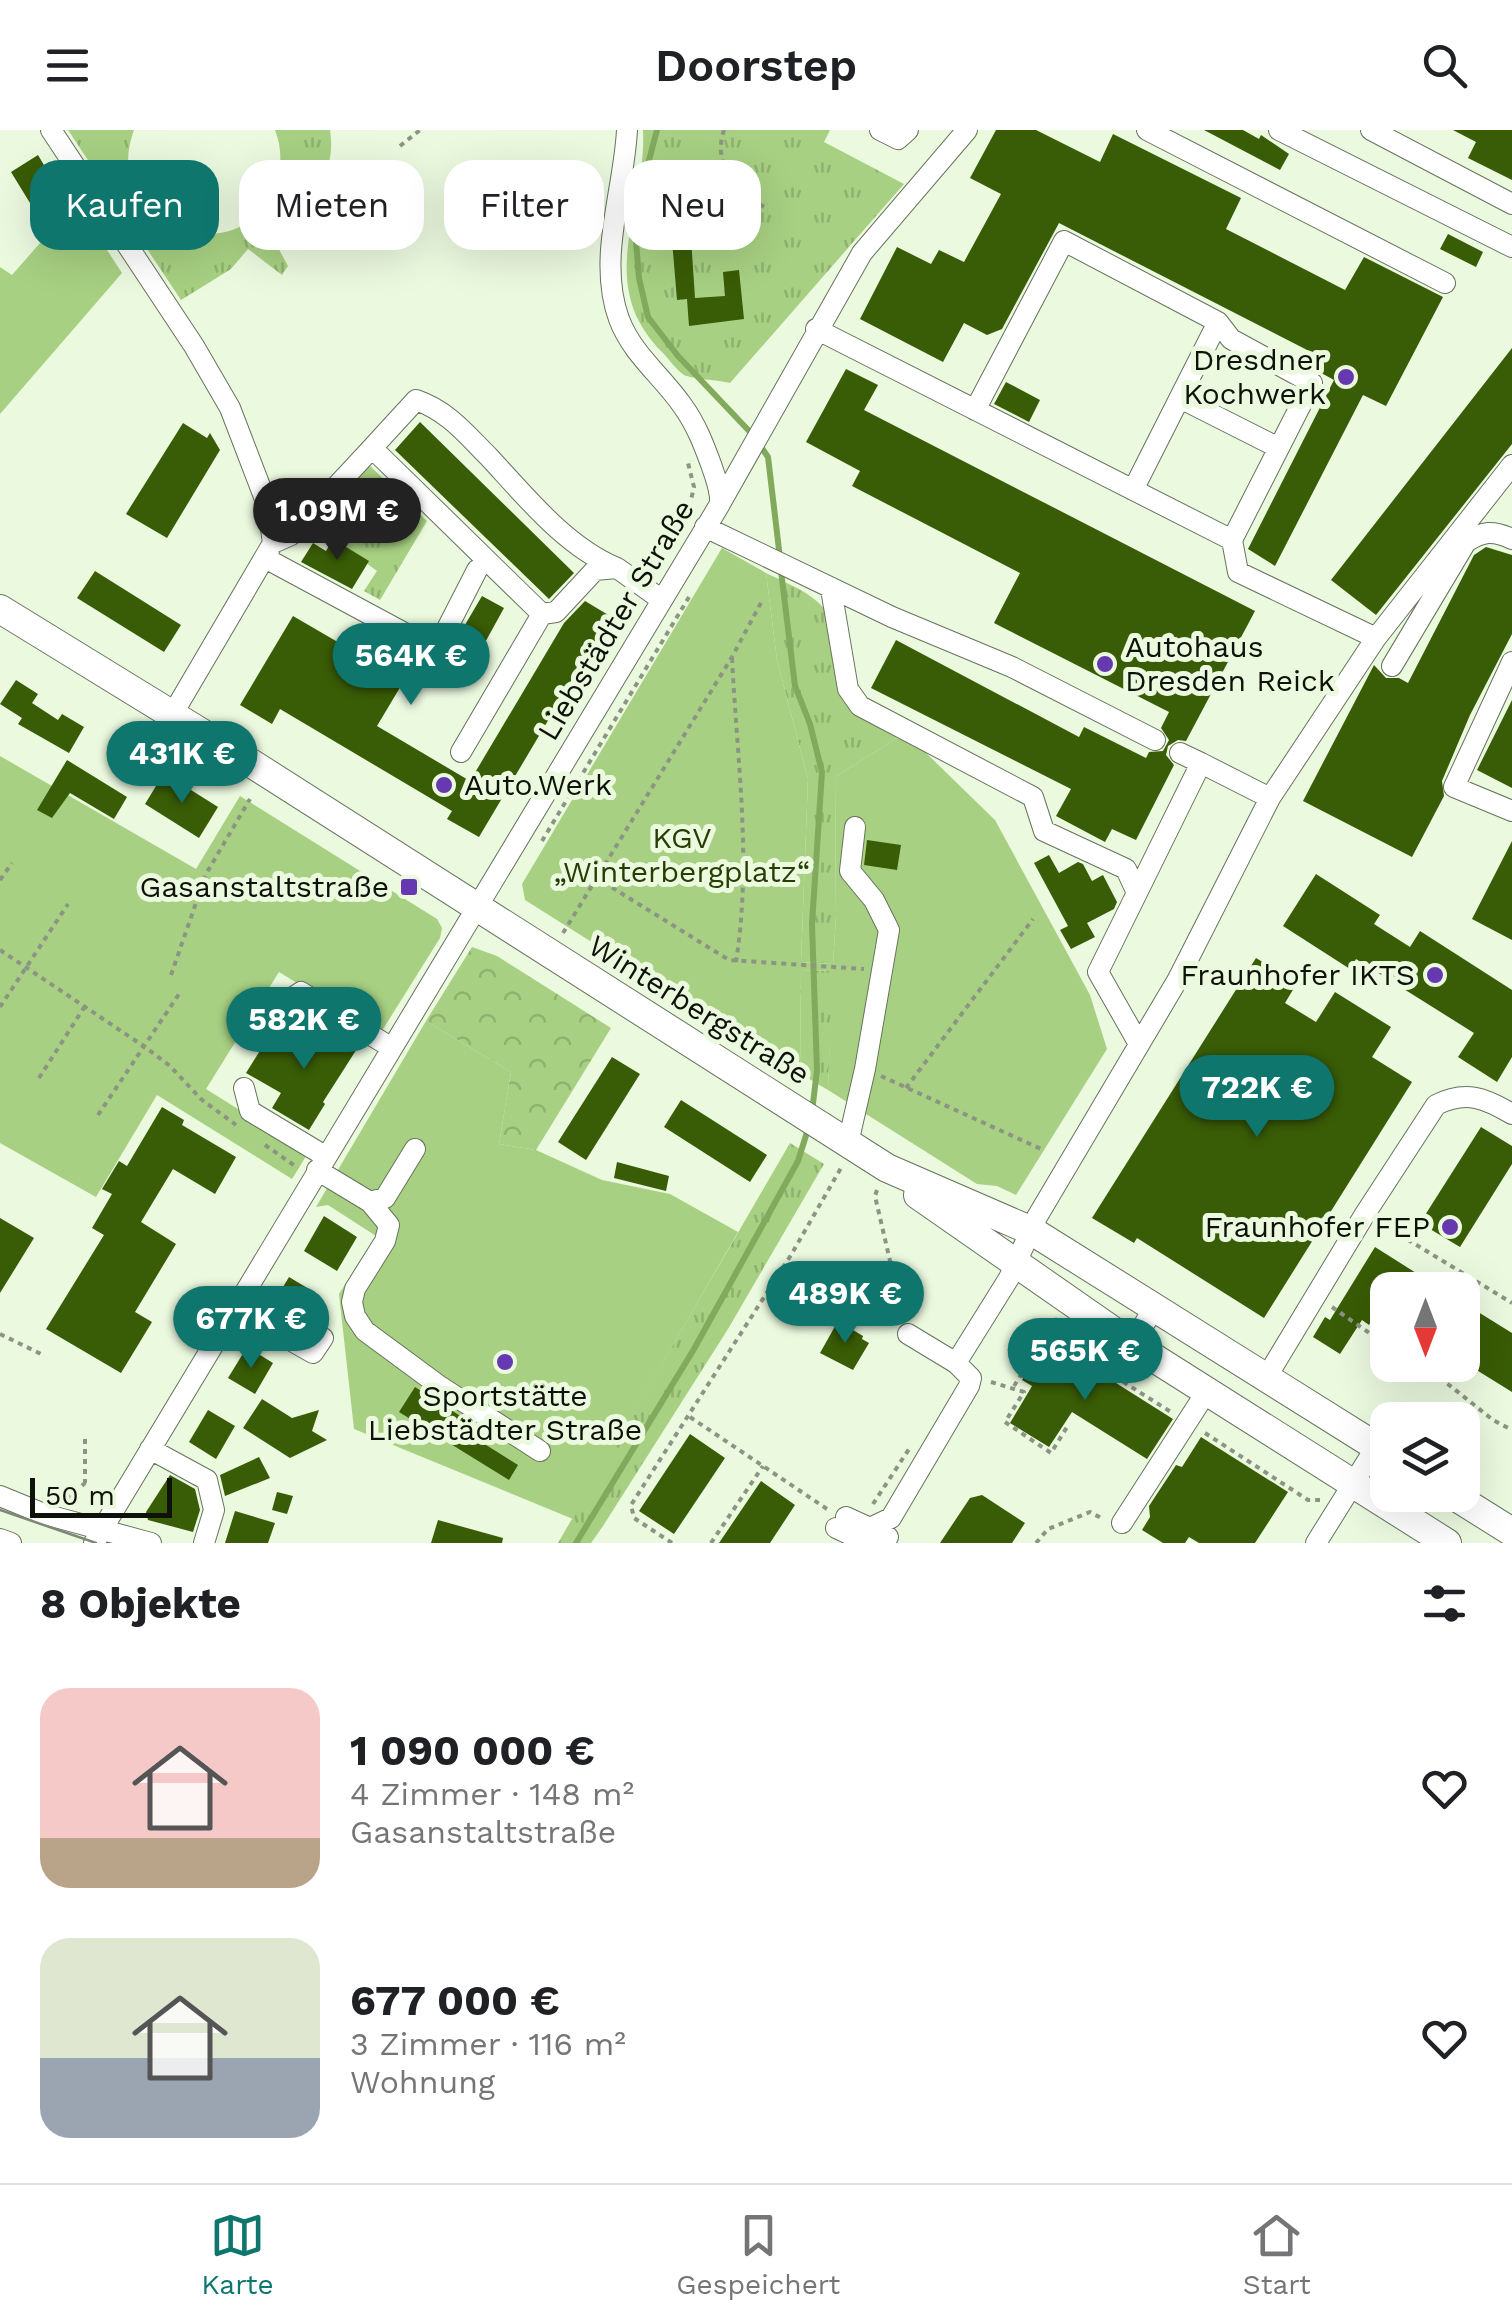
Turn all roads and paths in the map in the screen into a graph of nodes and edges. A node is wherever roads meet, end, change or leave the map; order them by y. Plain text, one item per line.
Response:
1 (51, 130) edge
2 (420, 130) edge
3 (627, 130) edge
4 (724, 130) edge
5 (880, 130) edge
6 (908, 130) edge
7 (967, 130) edge
8 (1147, 130) edge
9 (1280, 130) edge
10 (1371, 130) edge
11 (400, 146) dead end
12 (1512, 204) edge
13 (764, 207) dead end
14 (1512, 246) edge
15 (1445, 283) dead end
16 (1218, 322) junction
17 (816, 329) junction
18 (1180, 398) junction
19 (975, 410) junction
20 (702, 440) junction
21 (372, 448) junction
22 (1278, 448) junction
23 (1512, 465) edge
24 (1133, 490) junction
25 (720, 504) junction
26 (696, 523) junction
27 (1512, 539) edge
28 (1232, 540) junction
29 (269, 551) junction
30 (617, 568) junction
31 (478, 570) dead end
32 (697, 582) dead end
33 (831, 589) junction
34 (662, 600) junction
35 (763, 600) dead end
36 (0, 609) edge
37 (542, 614) junction
38 (1376, 638) junction
39 (732, 657) junction
40 (1512, 662) edge
41 (1392, 666) dead end
42 (172, 715) junction
43 (1155, 740) dead end
44 (461, 752) dead end
45 (1180, 753) dead end
46 (1200, 763) junction
47 (1270, 798) junction
48 (250, 799) dead end
49 (1512, 811) edge
50 (855, 827) dead end
51 (538, 847) dead end
52 (12, 863) dead end
53 (594, 878) junction
54 (0, 880) edge
55 (1138, 893) junction
56 (68, 904) dead end
57 (476, 907) junction
58 (1032, 919) dead end
59 (563, 933) dead end
60 (0, 950) edge
61 (736, 962) junction
62 (26, 967) junction
63 (884, 970) junction
64 (171, 975) dead end
65 (181, 991) dead end
66 (85, 1006) junction
67 (0, 1007) edge
68 (273, 1029) dead end
69 (1139, 1044) junction
70 (145, 1046) junction
71 (392, 1048) junction
72 (865, 1069) junction
73 (39, 1078) dead end
74 (244, 1088) dead end
75 (906, 1088) junction
76 (1512, 1114) edge
77 (98, 1116) dead end
78 (246, 1132) dead end
79 (259, 1141) dead end
80 (415, 1149) dead end
81 (1040, 1149) dead end
82 (845, 1156) junction
83 (314, 1165) junction
84 (882, 1179) junction
85 (370, 1202) junction
86 (1366, 1214) junction
87 (1032, 1231) junction
88 (1017, 1263) junction
89 (1316, 1295) junction
90 (1069, 1300) junction
91 (1512, 1303) edge
92 (234, 1308) junction
93 (1154, 1308) junction
94 (1370, 1333) edge
95 (0, 1334) edge
96 (908, 1334) joint
97 (322, 1338) dead end
98 (1132, 1344) junction
99 (41, 1354) dead end
100 (956, 1363) junction
101 (971, 1378) junction
102 (1266, 1378) junction
103 (1445, 1382) edge
104 (1014, 1386) junction
105 (1207, 1391) junction
106 (688, 1416) junction
107 (1067, 1427) dead end
108 (1512, 1430) edge
109 (85, 1438) dead end
110 (1370, 1443) edge
111 (150, 1449) junction
112 (540, 1450) dead end
113 (1370, 1465) edge
114 (763, 1466) junction
115 (85, 1483) junction
116 (1354, 1484) junction
117 (0, 1496) edge
118 (99, 1504) dead end
119 (63, 1505) dead end
120 (1480, 1509) edge
121 (839, 1520) joint
122 (1122, 1523) joint
123 (1509, 1524) edge
124 (98, 1537) edge
125 (0, 1539) edge
126 (11, 1543) edge
127 (151, 1543) edge
128 (204, 1543) edge
129 (672, 1543) edge
130 (711, 1543) edge
131 (1036, 1543) edge
132 (1316, 1543) edge
133 (1448, 1543) edge

1 - 29 street
2 - 11 path
3 - 20 street, Liebstädter Straße
4 - 13 path
5 - 6 street
7 - 17 street
8 - 15 street
9 - 14 street
10 - 12 street
16 - 18 street
16 - 19 street
16 - 22 street
17 - 19 street
17 - 25 street
18 - 22 street
18 - 24 street
19 - 24 street
20 - 25 street, Liebstädter Straße
20 - 26 path
21 - 29 street
21 - 30 street
21 - 37 street
22 - 28 street
23 - 38 street
24 - 28 street
25 - 26 street, Liebstädter Straße
26 - 33 street
26 - 34 street, Liebstädter Straße
27 - 41 street
28 - 38 street
29 - 31 street
29 - 42 street
30 - 34 street
30 - 37 street
32 - 51 path
33 - 43 street
33 - 55 street
34 - 57 street, Liebstädter Straße
35 - 39 path
36 - 42 main road, Winterbergstraße
37 - 44 street
38 - 47 street
39 - 53 path
39 - 61 path
40 - 49 street
42 - 57 main road, Winterbergstraße
45 - 46 street
46 - 47 street
46 - 55 street
47 - 69 street
48 - 64 path
50 - 63 street
52 - 54 path
53 - 59 path
53 - 61 path
55 - 69 street
56 - 62 path
57 - 71 street, Liebstädter Straße
57 - 82 main road, Winterbergstraße
58 - 75 path
60 - 62 path
61 - 63 path
62 - 66 path
62 - 67 path
63 - 72 street
65 - 70 path
66 - 70 path
66 - 73 path
68 - 71 street
69 - 87 street
70 - 77 path
70 - 78 path
71 - 83 street, Liebstädter Straße
72 - 75 path
72 - 82 street
74 - 83 street
75 - 81 path
76 - 86 street
79 - 83 path
80 - 85 street
82 - 84 main road, Winterbergstraße
82 - 106 path
83 - 85 street
83 - 92 street, Liebstädter Straße
84 - 87 main road, Winterbergstraße
84 - 88 main road, Winterbergstraße
84 - 96 path
85 - 112 street
86 - 89 street
86 - 91 path
87 - 88 street
87 - 93 main road, Winterbergstraße
88 - 90 main road, Winterbergstraße
88 - 100 street
89 - 94 path
89 - 102 street
90 - 98 main road, Winterbergstraße
90 - 104 path
92 - 97 street
92 - 111 street, Liebstädter Straße
93 - 98 street
93 - 102 main road, Winterbergstraße
95 - 99 path
96 - 100 street
98 - 105 main road, Winterbergstraße
100 - 101 street
101 - 104 path
101 - 121 street
102 - 110 main road, Winterbergstraße
103 - 108 path
104 - 107 path
105 - 116 main road, Winterbergstraße
105 - 122 street
106 - 114 path
106 - 129 path
109 - 115 path
111 - 124 street, Liebstädter Straße
111 - 128 street
113 - 116 street, Winterbergstraße
114 - 121 path
114 - 130 path
115 - 118 path
115 - 119 path
116 - 132 street
116 - 133 main road, Winterbergstraße
117 - 124 street
120 - 123 main road
122 - 131 path
124 - 127 street
125 - 126 street

